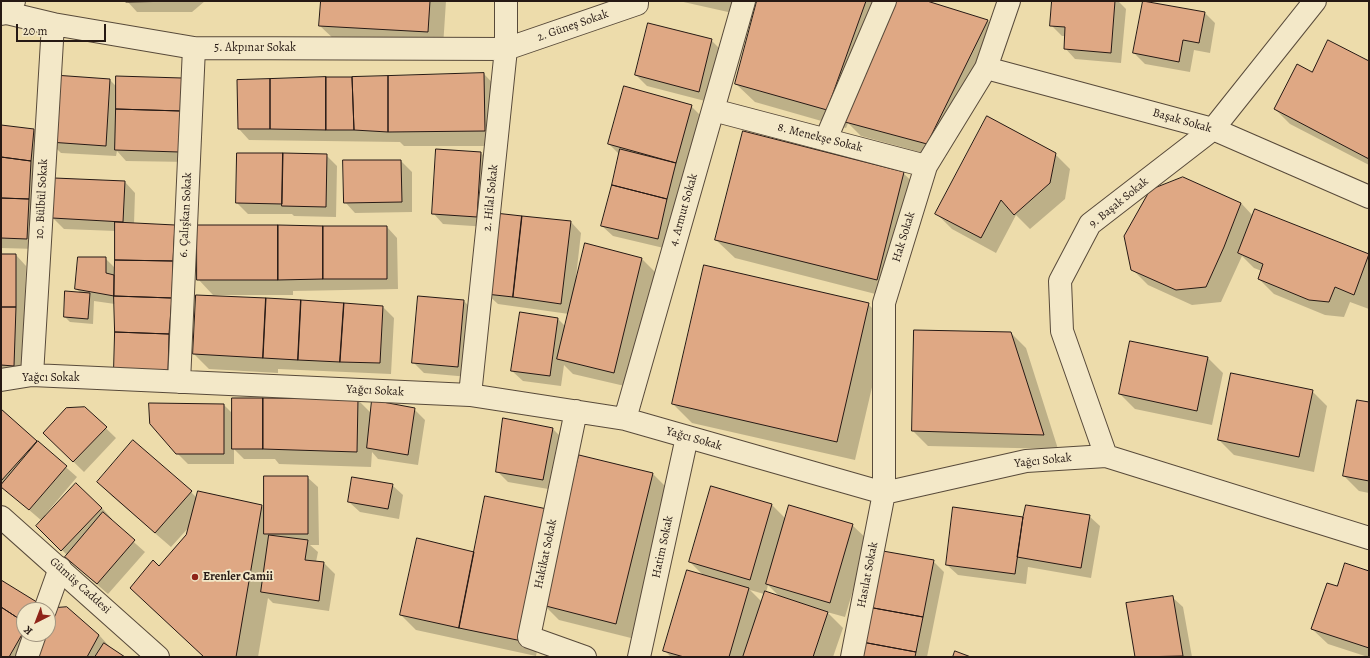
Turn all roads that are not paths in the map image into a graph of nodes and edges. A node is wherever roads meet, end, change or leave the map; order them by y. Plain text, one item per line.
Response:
1 (506, 1) edge
2 (637, 1) edge
3 (744, 1) edge
4 (885, 1) edge
5 (1009, 1) edge
6 (1315, 1) edge
7 (8, 9) edge
8 (53, 24) junction
9 (194, 48) junction
10 (506, 49) junction
11 (986, 68) junction
12 (713, 110) junction
13 (1213, 129) junction
14 (826, 140) junction
15 (926, 166) junction
16 (1369, 197) edge
17 (32, 375) junction
18 (1, 380) edge
19 (179, 382) junction
20 (470, 395) junction
21 (576, 411) junction
22 (625, 419) junction
23 (687, 437) junction
24 (1106, 456) junction
25 (884, 493) junction
26 (1, 517) edge
27 (1369, 538) edge
28 (60, 568) junction
29 (48, 602) edge
30 (32, 642) edge
31 (27, 657) edge
32 (158, 657) edge
33 (585, 657) edge
34 (639, 657) edge
35 (852, 657) edge

1 - 10 street, 2. Hilal Sokak
2 - 10 street, 2. Güneş Sokak
3 - 12 street, 4. Armut Sokak
4 - 14 street
5 - 11 street, Hak Sokak
6 - 13 street, 9. Başak Sokak
7 - 8 street, 5. Akpınar Sokak
8 - 9 street, 5. Akpınar Sokak
8 - 17 street, 10. Bülbül Sokak
9 - 10 street, 5. Akpınar Sokak
9 - 19 street, 6. Çalışkan Sokak
10 - 20 street, 2. Hilal Sokak
11 - 13 street, Başak Sokak
11 - 15 street, Hak Sokak
12 - 14 street, 8. Menekşe Sokak
12 - 22 street, 4. Armut Sokak
13 - 16 street, Başak Sokak
13 - 24 street, 9. Başak Sokak
14 - 15 street, 8. Menekşe Sokak
15 - 25 street, Hak Sokak
17 - 18 street, Yağcı Sokak
17 - 19 street, Yağcı Sokak
19 - 20 street, Yağcı Sokak
20 - 21 street, Yağcı Sokak
21 - 22 street, Yağcı Sokak
21 - 33 street, Hakikat Sokak
22 - 23 street, Yağcı Sokak
23 - 25 street, Yağcı Sokak
23 - 34 street, Hatim Sokak
24 - 25 street, Yağcı Sokak
24 - 27 street, Yağcı Sokak
25 - 35 street, Hasılat Sokak
26 - 28 street, Gümüş Caddesi
28 - 29 street
28 - 32 street, Gümüş Caddesi
30 - 31 street

